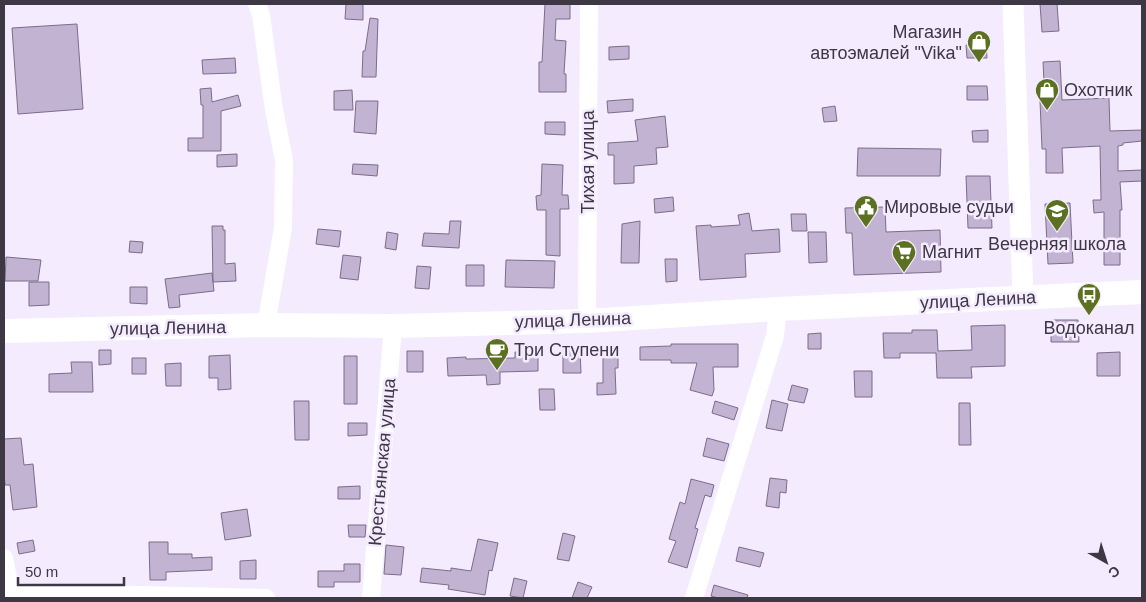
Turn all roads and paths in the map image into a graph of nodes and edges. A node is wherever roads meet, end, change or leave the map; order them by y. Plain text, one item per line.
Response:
1 (257, 4) edge
2 (589, 4) edge
3 (1013, 4) edge
4 (1142, 292) edge
5 (1023, 298) junction
6 (778, 309) junction
7 (587, 321) junction
8 (266, 325) junction
9 (393, 326) junction
10 (4, 332) edge
11 (4, 558) edge
12 (9, 594) edge
13 (266, 598) edge
14 (372, 598) edge
15 (694, 598) edge

1 - 8 street
2 - 7 street, Тихая улица
3 - 5 street
4 - 5 main road, улица Ленина
5 - 6 main road, улица Ленина
6 - 7 main road, улица Ленина
6 - 15 street
7 - 9 main road, улица Ленина
8 - 9 main road, улица Ленина
8 - 10 main road, улица Ленина
9 - 14 street, Крестьянская улица
11 - 12 street
12 - 13 street

